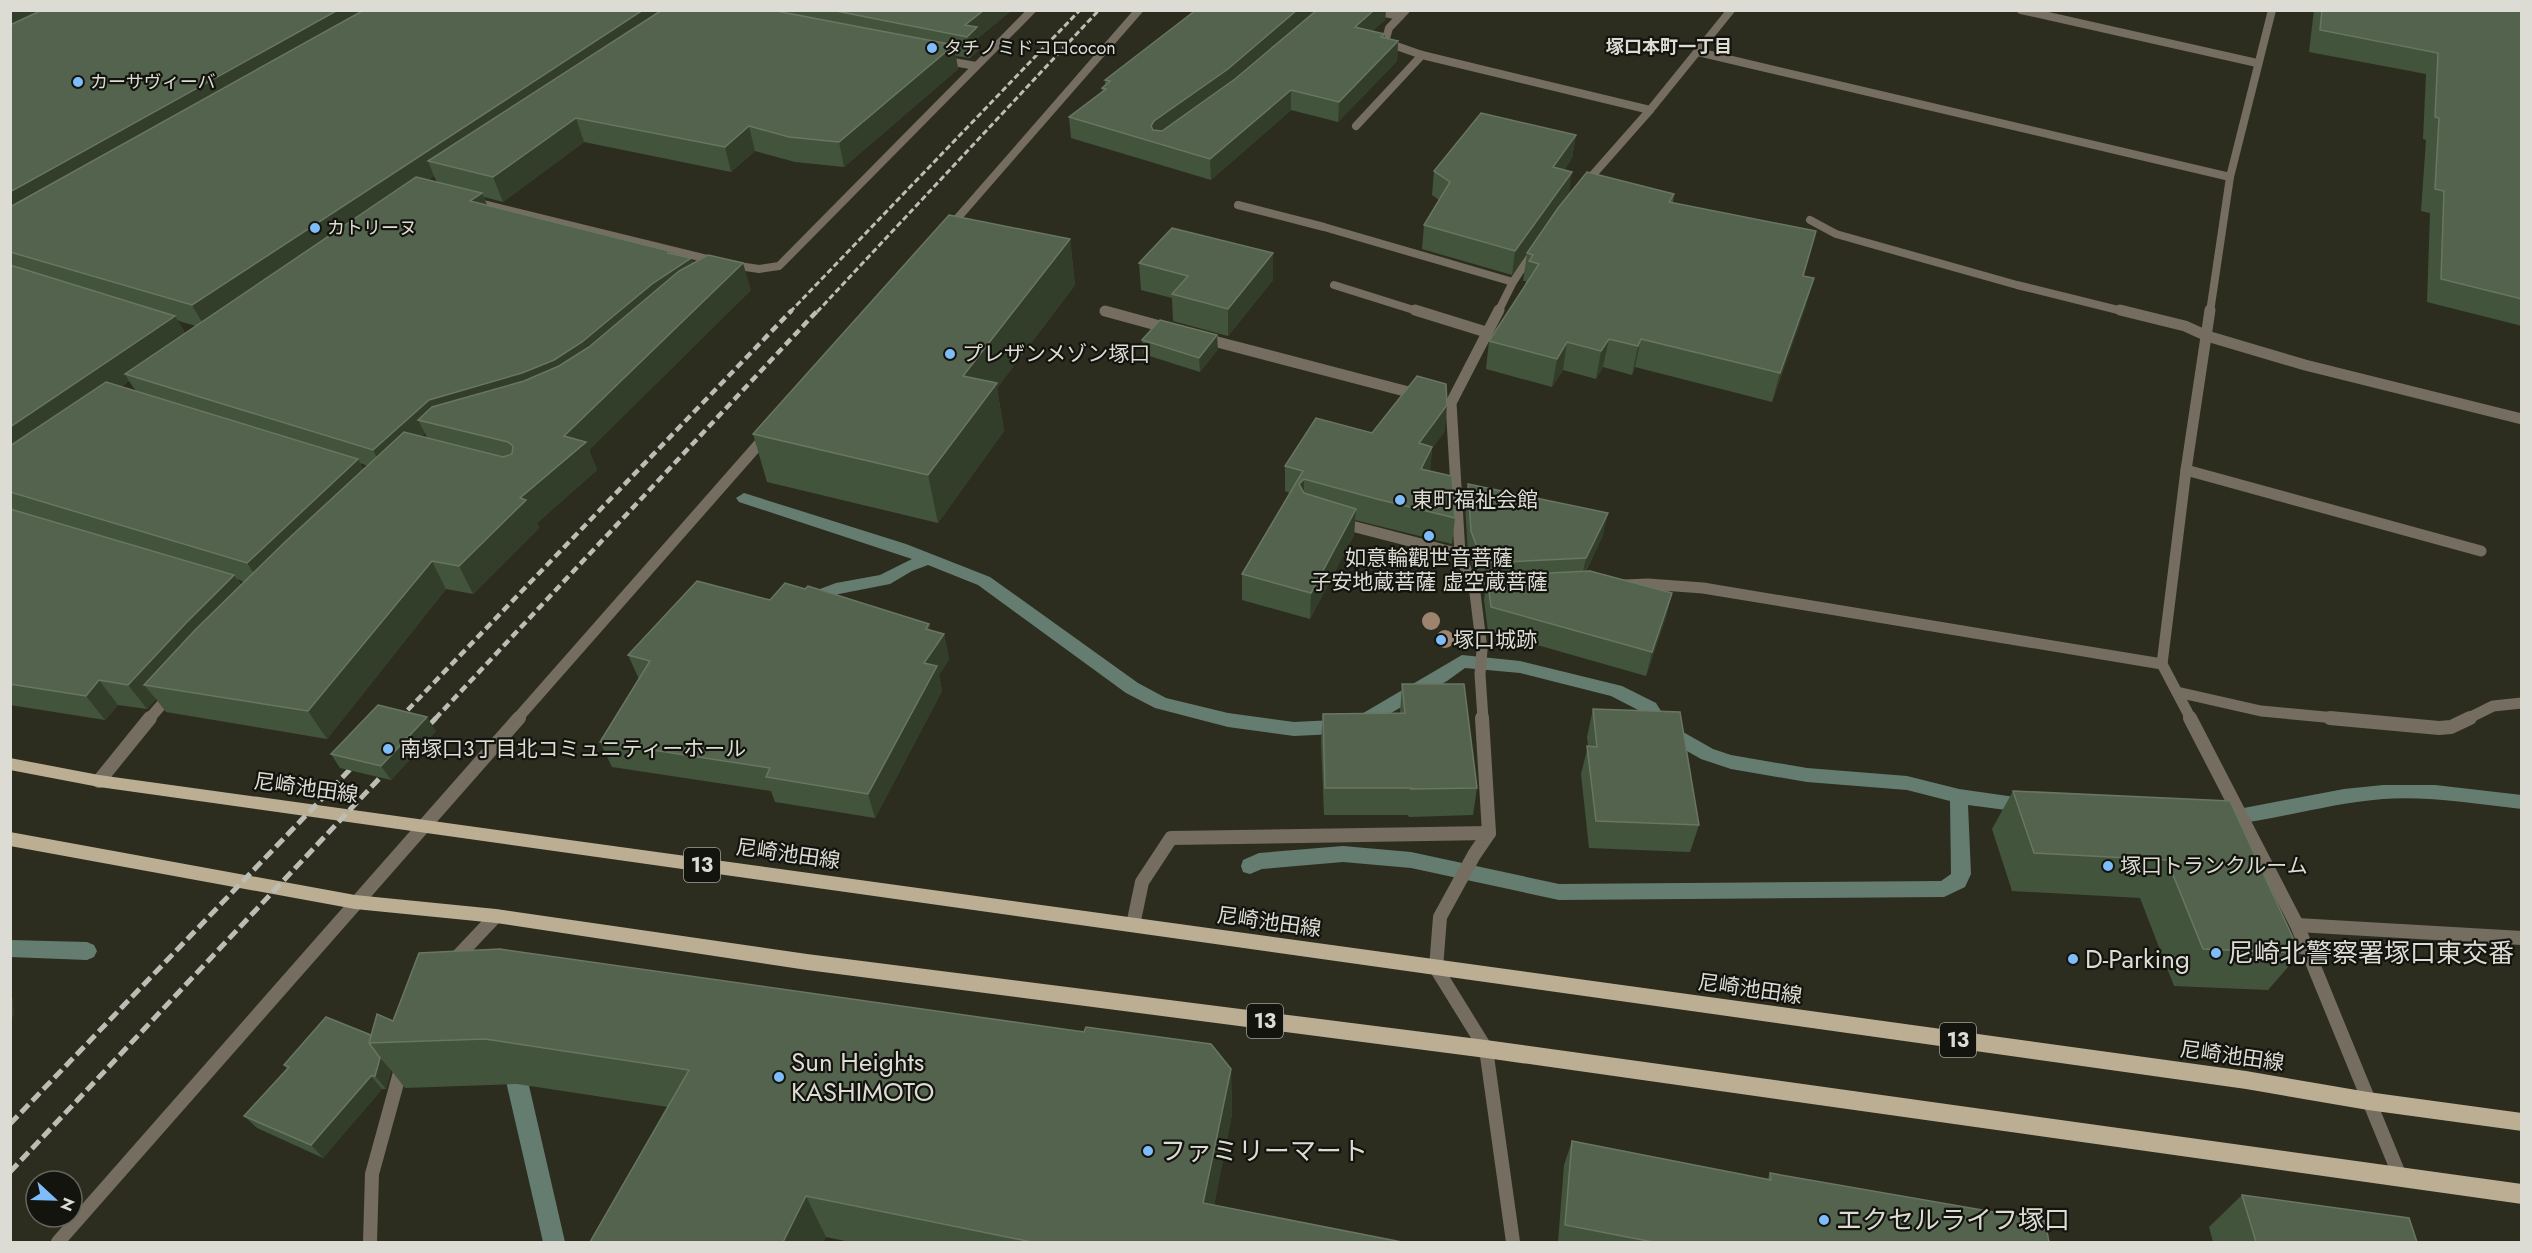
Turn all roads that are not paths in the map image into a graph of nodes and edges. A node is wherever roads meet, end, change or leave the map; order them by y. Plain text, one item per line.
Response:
1 (1032, 10) edge
2 (1139, 10) edge
3 (1369, 10) edge
4 (1731, 10) edge
5 (2021, 10) edge
6 (2272, 10) edge
7 (1403, 13) edge
8 (1698, 52) junction
9 (1422, 55) junction
10 (930, 57) edge
11 (2257, 63) junction
12 (976, 66) junction
13 (1650, 110) junction
14 (1356, 126) dead end
15 (2230, 177) junction
16 (1577, 193) edge
17 (457, 197) edge
18 (1238, 205) dead end
19 (1810, 220) dead end
20 (938, 240) edge
21 (1538, 243) edge
22 (732, 265) junction
23 (713, 276) edge
24 (1513, 282) junction
25 (1334, 285) dead end
26 (1105, 311) dead end
27 (1486, 332) junction
28 (2206, 336) junction
29 (1428, 397) edge
30 (1439, 400) edge
31 (1451, 403) junction
32 (2522, 419) edge
33 (772, 430) edge
34 (2186, 470) junction
35 (1328, 519) edge
36 (2481, 551) dead end
37 (1460, 554) junction
38 (1614, 586) edge
39 (2162, 664) junction
40 (180, 684) edge
41 (2177, 692) junction
42 (2522, 703) edge
43 (10, 764) edge
44 (99, 781) junction
45 (423, 827) junction
46 (1489, 833) junction
47 (10, 839) edge
48 (355, 902) junction
49 (496, 916) junction
50 (1133, 925) junction
51 (2297, 926) junction
52 (2522, 938) edge
53 (1436, 968) junction
54 (443, 981) edge
55 (407, 1047) edge
56 (1486, 1049) junction
57 (2368, 1101) junction
58 (2522, 1122) edge
59 (2401, 1179) junction
60 (2522, 1194) edge
61 (58, 1242) edge
62 (370, 1242) edge
63 (1513, 1242) edge

1 - 12 street
2 - 20 street
3 - 7 street
4 - 8 street
5 - 11 street
6 - 11 street
7 - 9 street
8 - 13 street
8 - 15 street
9 - 13 street
9 - 14 street
10 - 12 street
11 - 15 street
12 - 22 street
13 - 16 street
15 - 28 street
17 - 22 street
18 - 24 street
19 - 28 street
21 - 24 street
22 - 23 street
24 - 27 street
25 - 27 street
26 - 29 street
27 - 31 street
28 - 32 street
28 - 34 street
30 - 31 street
31 - 37 street
33 - 45 street
34 - 36 street
34 - 39 street
35 - 37 street
37 - 46 street
38 - 39 street
39 - 41 street
40 - 44 street
41 - 42 street
41 - 51 street
43 - 44 main road, 尼崎池田線 / 13
44 - 45 main road, 尼崎池田線 / 13
45 - 48 street
45 - 50 main road, 尼崎池田線 / 13
46 - 50 street
46 - 53 street
47 - 48 main road, 13
48 - 49 main road, 13
48 - 61 street
49 - 54 street
49 - 56 main road, 13
50 - 53 main road, 尼崎池田線 / 13
51 - 52 street
51 - 57 street
53 - 56 street
53 - 57 main road, 尼崎池田線 / 13
55 - 62 street
56 - 59 main road, 13
56 - 63 street
57 - 58 main road, 尼崎池田線 / 13
57 - 59 street
59 - 60 main road, 13

